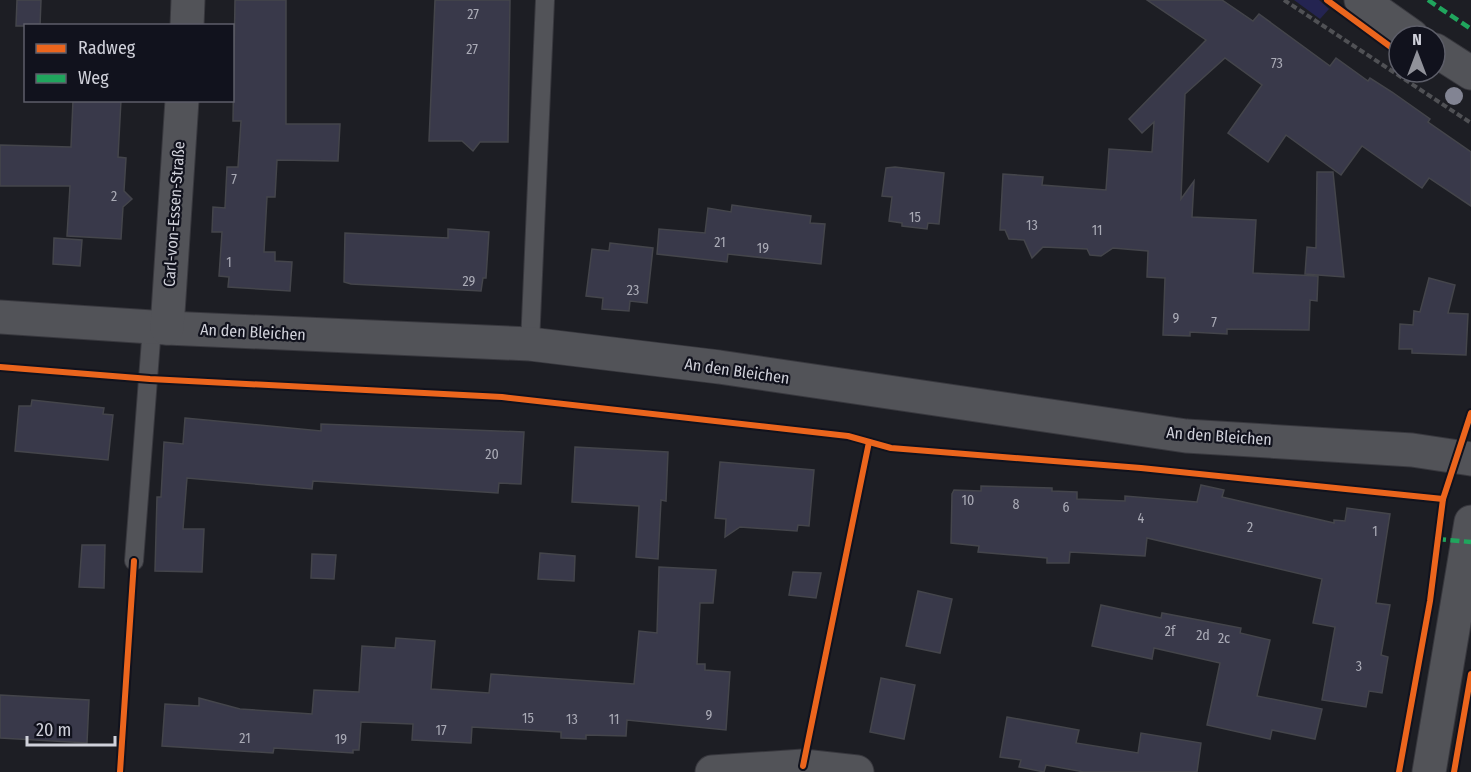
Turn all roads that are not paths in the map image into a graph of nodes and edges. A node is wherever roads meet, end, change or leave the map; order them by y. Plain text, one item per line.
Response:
1 (188, 0) edge
2 (545, 0) edge
3 (1361, 0) edge
4 (187, 24) edge
5 (1395, 24) edge
6 (1447, 58) edge
7 (1471, 73) edge
8 (182, 102) edge
9 (0, 317) edge
10 (160, 327) junction
11 (530, 344) junction
12 (1471, 459) edge
13 (1471, 522) edge
14 (134, 561) dead end
15 (712, 772) edge
16 (857, 772) edge
17 (1429, 772) edge

1 - 4 street
2 - 11 lane
3 - 5 street
6 - 7 street
8 - 10 street, Carl-von-Essen-Straße
9 - 10 street, An den Bleichen
10 - 11 street, An den Bleichen
10 - 14 lane
11 - 12 street, An den Bleichen
13 - 17 street
15 - 16 street

